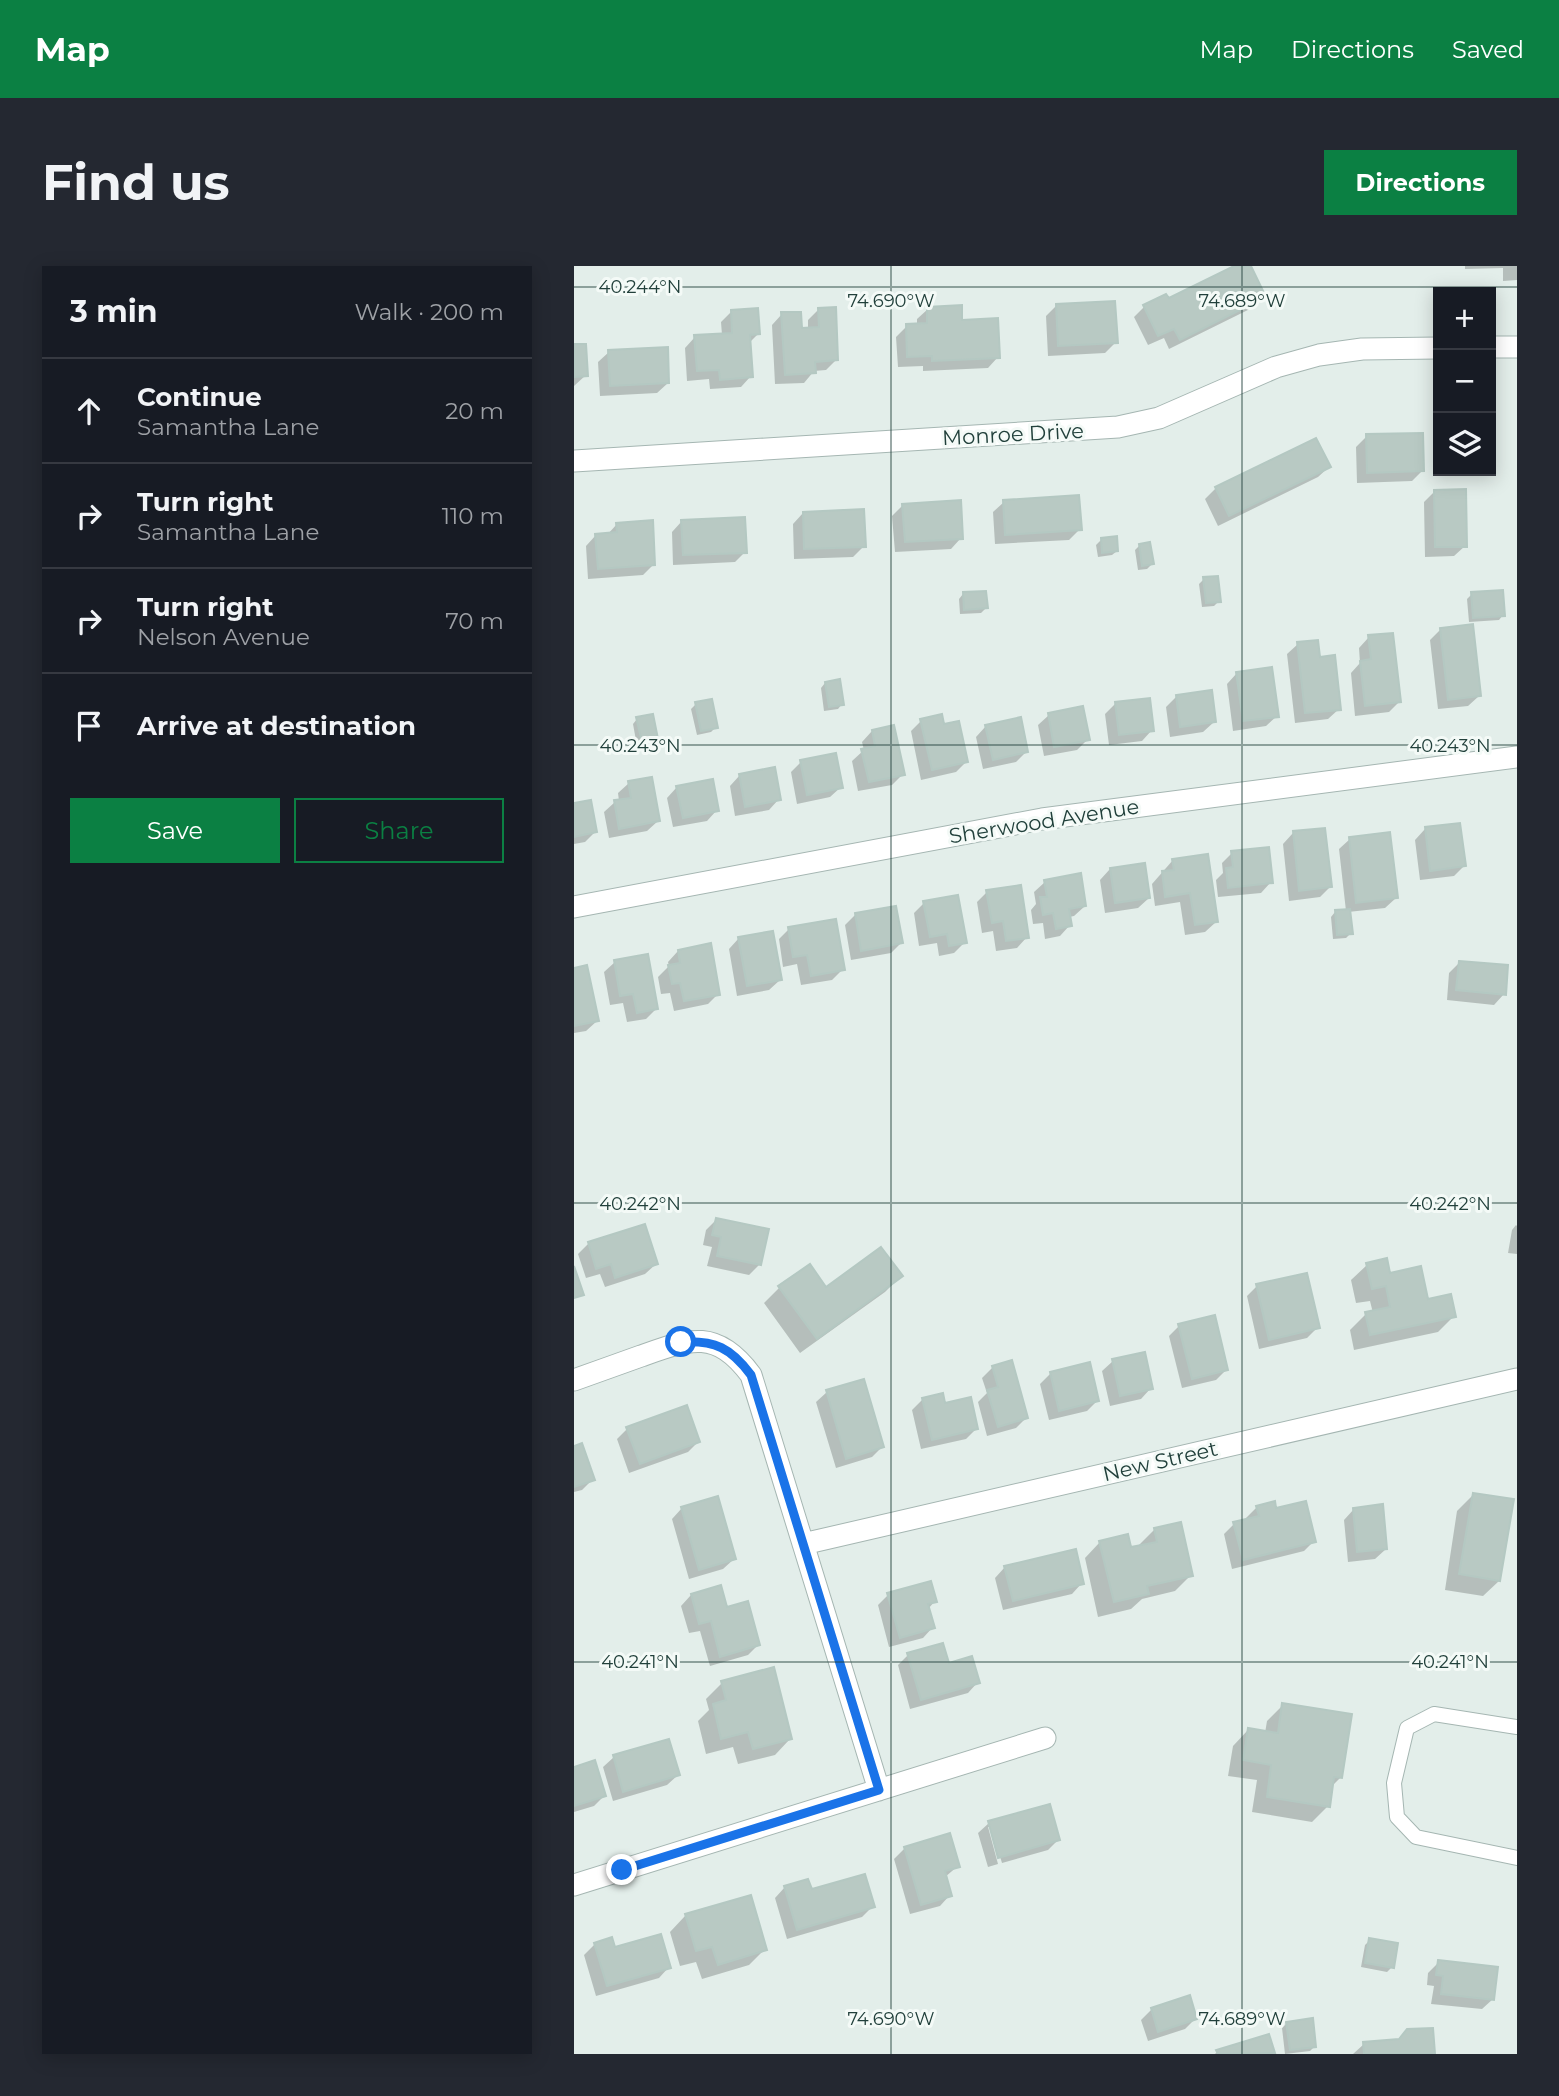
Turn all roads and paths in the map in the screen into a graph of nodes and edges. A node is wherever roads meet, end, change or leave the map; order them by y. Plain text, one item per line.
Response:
1 (1496, 347) edge
2 (1517, 347) edge
3 (1433, 348) edge
4 (574, 461) edge
5 (1517, 757) edge
6 (574, 907) edge
7 (1517, 1379) edge
8 (574, 1380) edge
9 (803, 1544) junction
10 (1517, 1727) edge
11 (1045, 1738) dead end
12 (879, 1790) junction
13 (1517, 1858) edge
14 (574, 1885) edge

1 - 2 street
3 - 4 street, Monroe Drive
5 - 6 street, Sherwood Avenue
7 - 9 street, New Street
8 - 9 street
9 - 12 street
10 - 13 lane
11 - 12 street
12 - 14 street

